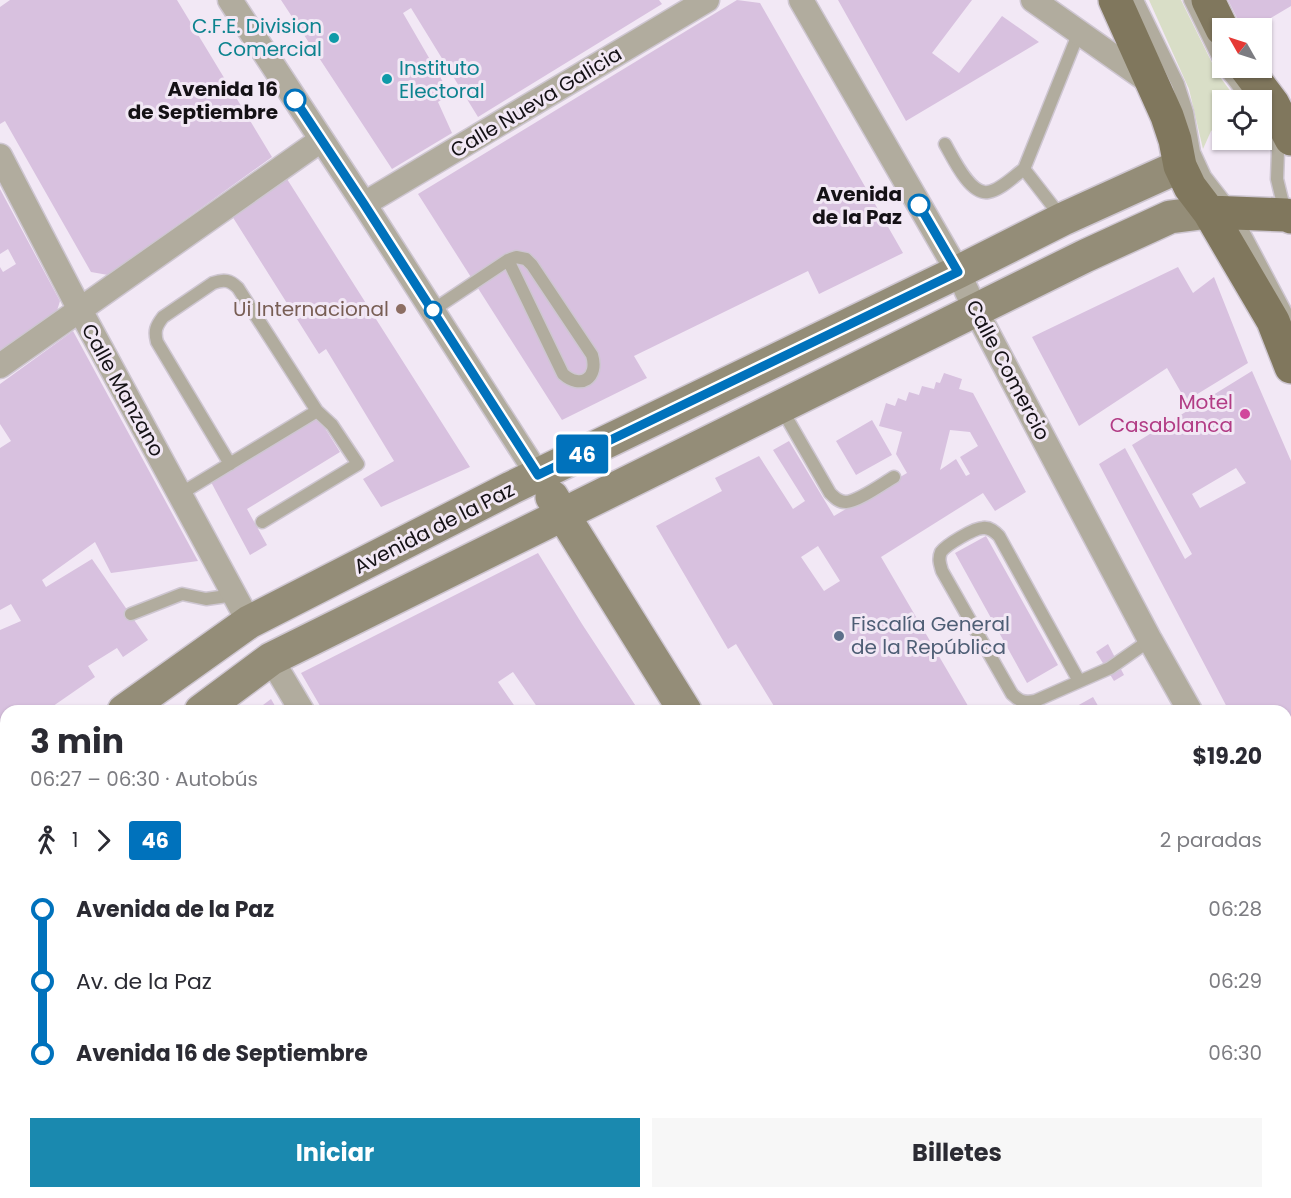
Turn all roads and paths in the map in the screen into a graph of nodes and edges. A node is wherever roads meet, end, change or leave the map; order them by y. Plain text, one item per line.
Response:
1 (230, 0) edge
2 (707, 0) edge
3 (801, 0) edge
4 (1033, 0) edge
5 (1115, 0) edge
6 (1137, 0) edge
7 (1190, 0) edge
8 (1208, 0) edge
9 (1217, 18) edge
10 (1079, 32) junction
11 (1212, 44) edge
12 (1232, 78) edge
13 (1254, 78) edge
14 (1154, 84) junction
15 (1241, 90) edge
16 (1279, 131) edge
17 (321, 140) junction
18 (945, 144) dead end
19 (0, 156) edge
20 (1180, 165) junction
21 (1024, 168) junction
22 (364, 204) junction
23 (1221, 212) junction
24 (1063, 219) junction
25 (1289, 220) edge
26 (508, 260) junction
27 (958, 272) junction
28 (80, 310) junction
29 (433, 310) junction
30 (976, 311) junction
31 (1291, 322) edge
32 (0, 366) edge
33 (1291, 367) edge
34 (780, 407) junction
35 (316, 411) junction
36 (230, 464) junction
37 (538, 475) junction
38 (894, 477) dead end
39 (180, 494) junction
40 (564, 514) junction
41 (262, 522) dead end
42 (242, 608) junction
43 (131, 615) dead end
44 (1150, 640) junction
45 (271, 660) junction
46 (1079, 681) junction
47 (131, 705) edge
48 (209, 705) edge
49 (298, 705) edge
50 (681, 705) edge
51 (1187, 705) edge

1 - 17 street
2 - 22 street, Calle Nueva Galicia
3 - 27 street, Calle Comercio
4 - 10 street
5 - 14 main road
6 - 23 lane
7 - 11 lane
8 - 9 main road
10 - 14 street
10 - 21 lane
12 - 15 lane
13 - 16 main road
14 - 20 main road
16 - 25 lane
17 - 22 street
17 - 28 street
18 - 21 lane
19 - 28 street, Calle Manzano
20 - 23 main road
20 - 24 street, Avenida de la Paz
21 - 24 lane
22 - 29 street
23 - 25 main road
23 - 30 street
23 - 31 lane
23 - 33 main road
24 - 27 street, Avenida de la Paz
26 - 26 lane
26 - 29 lane
27 - 30 street, Calle Comercio
27 - 37 street, Avenida de la Paz
28 - 32 street
28 - 39 street, Calle Manzano
29 - 37 street
30 - 34 street
30 - 44 street, Calle Comercio
34 - 38 lane
34 - 40 street
35 - 36 lane
35 - 36 lane
35 - 41 lane
36 - 39 lane
37 - 40 street
37 - 42 street, Avenida de la Paz
39 - 42 street, Calle Manzano
40 - 45 street
40 - 50 street
42 - 43 lane
42 - 47 street, Avenida de la Paz
44 - 46 lane
44 - 51 street, Calle Comercio
45 - 48 street
45 - 49 street
46 - 46 lane

